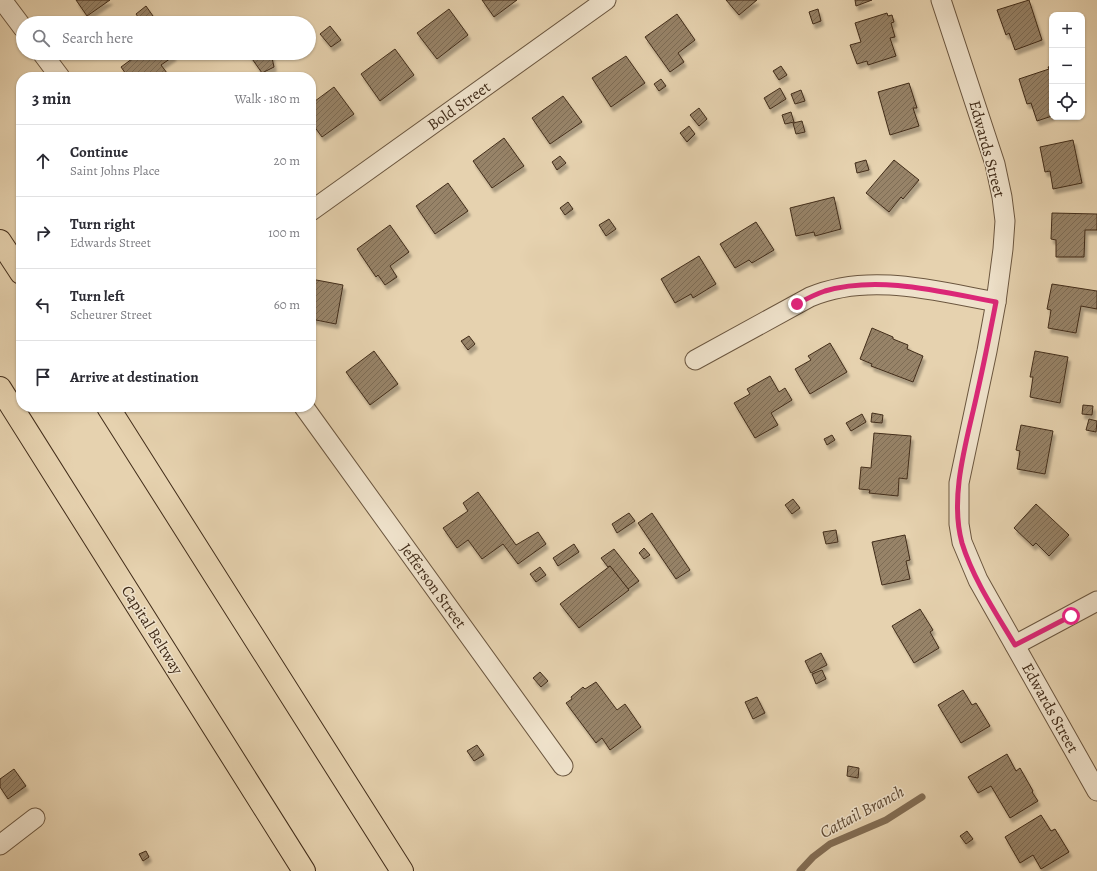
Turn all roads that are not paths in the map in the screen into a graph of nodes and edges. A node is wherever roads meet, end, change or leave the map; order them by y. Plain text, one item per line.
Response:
1 (2, 0) edge
2 (606, 0) edge
3 (942, 0) edge
4 (16, 19) edge
5 (47, 60) edge
6 (56, 72) edge
7 (316, 207) edge
8 (0, 241) edge
9 (16, 265) edge
10 (996, 302) junction
11 (695, 360) dead end
12 (0, 388) edge
13 (111, 412) edge
14 (308, 412) edge
15 (1097, 601) edge
16 (1015, 645) junction
17 (562, 766) dead end
18 (1097, 791) edge
19 (35, 818) dead end
20 (0, 845) edge
21 (304, 871) edge
22 (402, 871) edge

1 - 4 street
2 - 7 street, Bold Street
3 - 10 street, Edwards Street
5 - 6 street
8 - 9 highway
10 - 11 street
10 - 16 street, Edwards Street
12 - 21 highway, Capital Beltway
13 - 22 highway
14 - 17 street, Jefferson Street
15 - 16 street
16 - 18 street, Edwards Street
19 - 20 street

